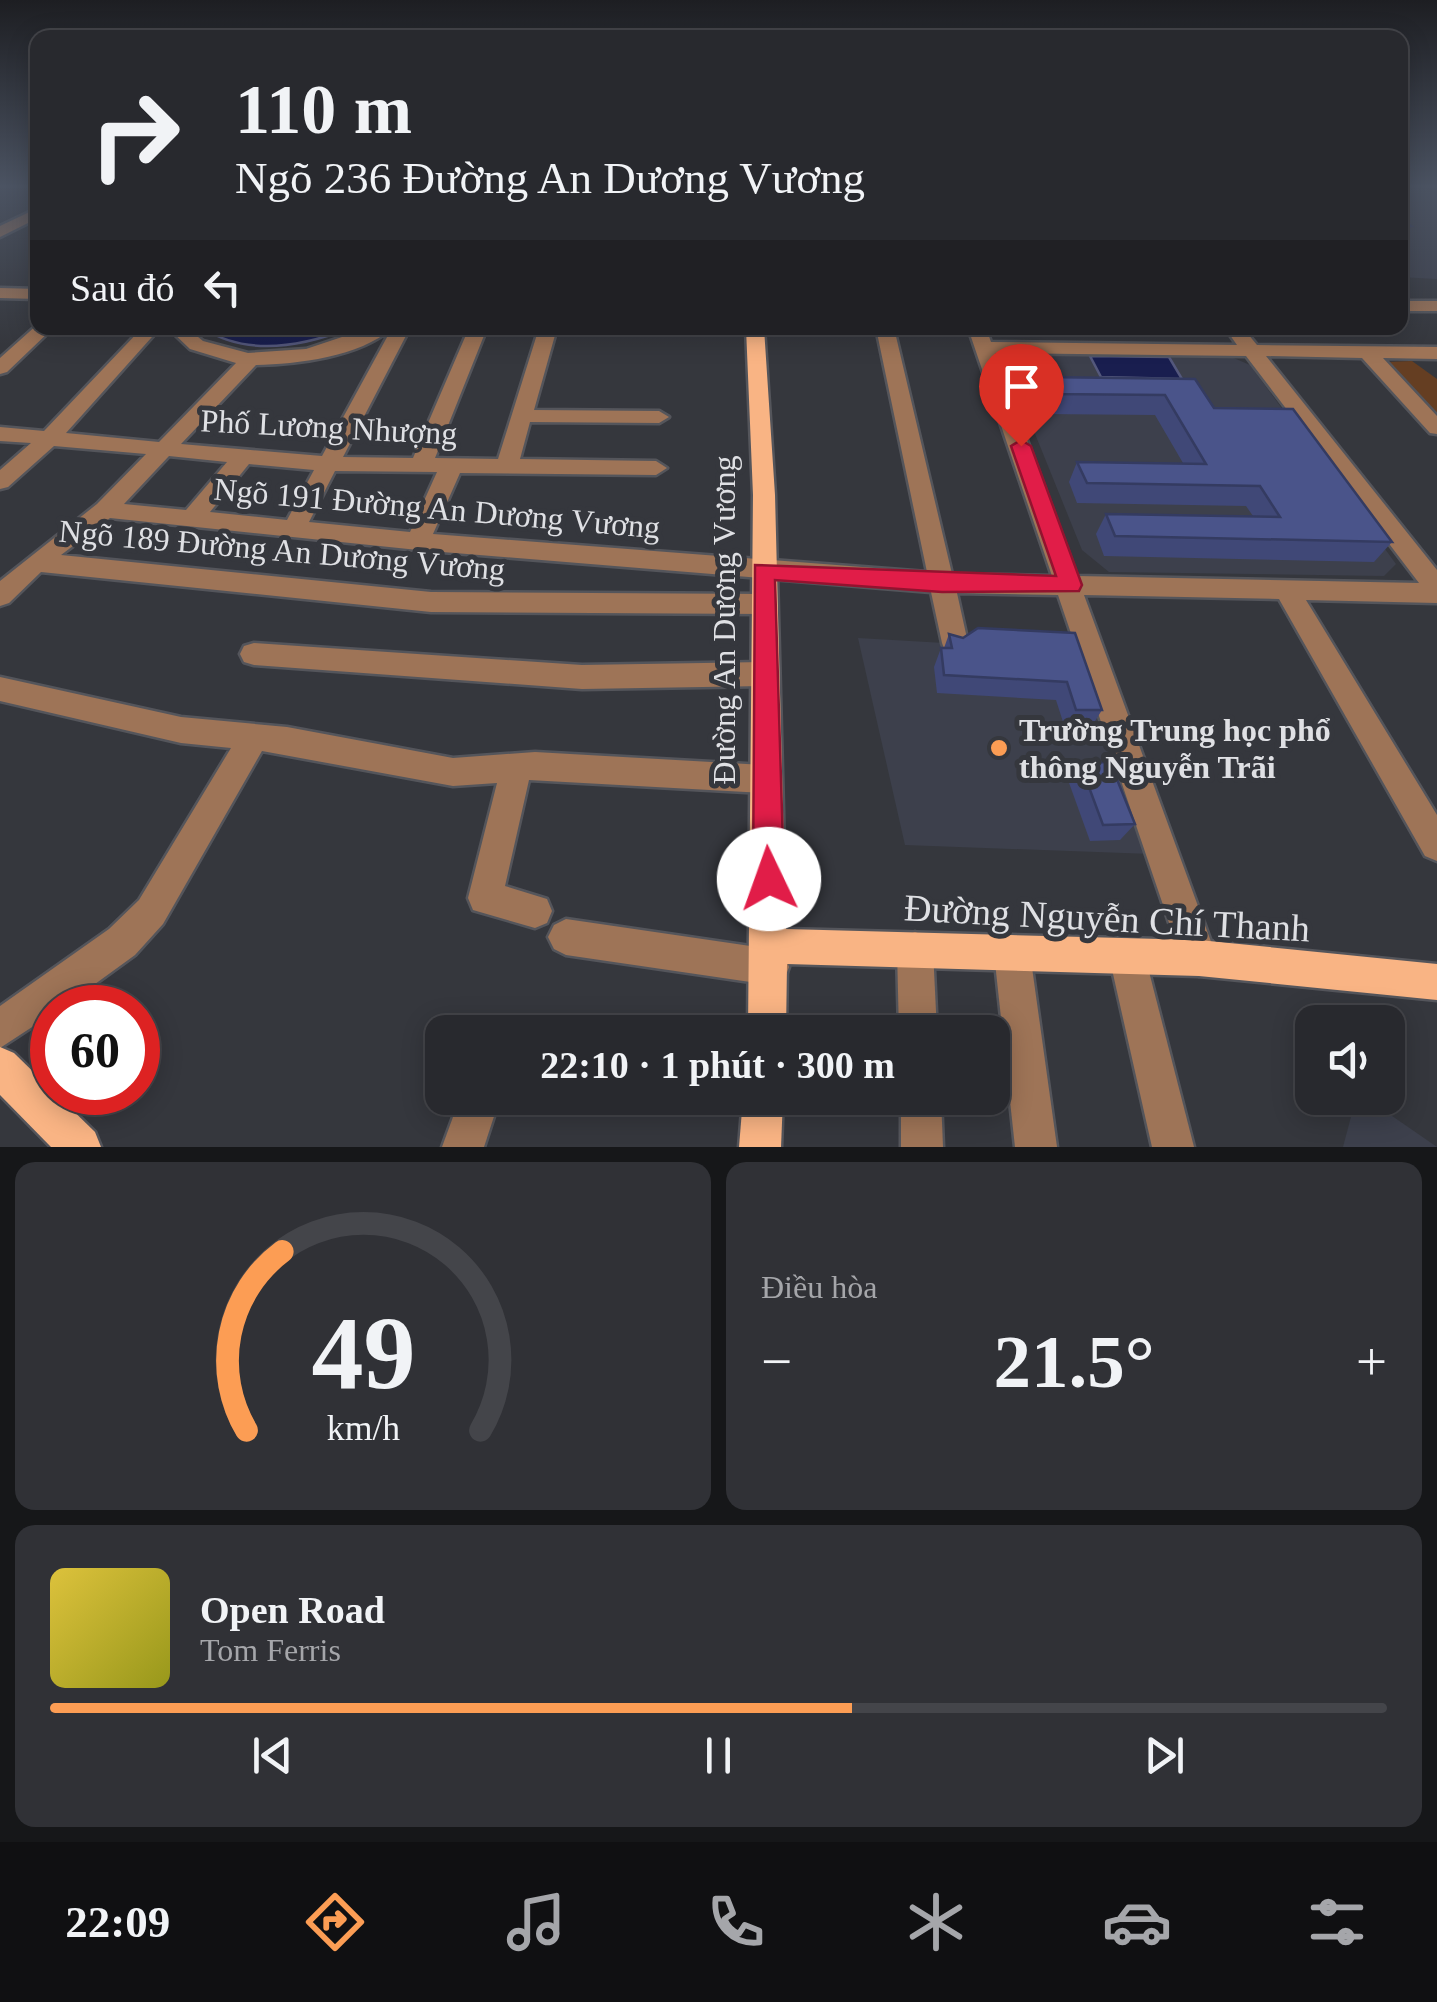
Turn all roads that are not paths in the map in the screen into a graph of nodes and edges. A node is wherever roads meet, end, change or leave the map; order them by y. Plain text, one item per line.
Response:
1 (0, 292) edge
2 (30, 294) edge
3 (1408, 306) edge
4 (1437, 306) edge
5 (36, 335) edge
6 (144, 335) edge
7 (185, 335) edge
8 (362, 335) edge
9 (397, 335) edge
10 (475, 335) edge
11 (546, 335) edge
12 (756, 335) edge
13 (886, 335) edge
14 (1239, 335) edge
15 (981, 337) edge
16 (1252, 351) junction
17 (1367, 352) junction
18 (1416, 353) junction
19 (1437, 353) edge
20 (252, 358) junction
21 (0, 368) edge
22 (1437, 374) edge
23 (520, 416) junction
24 (659, 416) dead end
25 (1437, 428) edge
26 (0, 434) edge
27 (49, 438) junction
28 (164, 450) junction
29 (242, 458) junction
30 (328, 464) junction
31 (420, 466) junction
32 (451, 467) junction
33 (506, 468) junction
34 (656, 468) dead end
35 (0, 482) edge
36 (105, 510) junction
37 (192, 518) junction
38 (294, 528) junction
39 (418, 541) junction
40 (36, 562) junction
41 (763, 571) junction
42 (942, 583) junction
43 (1071, 585) junction
44 (1287, 590) junction
45 (1437, 590) edge
46 (0, 596) edge
47 (764, 604) junction
48 (954, 642) edge
49 (254, 654) dead end
50 (765, 674) junction
51 (0, 689) edge
52 (254, 737) junction
53 (516, 768) junction
54 (764, 779) junction
55 (1437, 846) edge
56 (535, 910) dead end
57 (566, 937) dead end
58 (915, 950) junction
59 (1012, 953) junction
60 (771, 956) junction
61 (1127, 956) junction
62 (1199, 958) junction
63 (1437, 982) edge
64 (768, 1015) edge
65 (917, 1015) edge
66 (0, 1029) edge
67 (0, 1067) edge
68 (474, 1115) edge
69 (762, 1115) edge
70 (921, 1115) edge
71 (80, 1147) edge
72 (463, 1147) edge
73 (760, 1147) edge
74 (922, 1147) edge
75 (1036, 1147) edge
76 (1173, 1147) edge

1 - 2 street
3 - 4 street
5 - 21 street
6 - 27 street
7 - 20 street
8 - 20 street
9 - 30 street
10 - 31 street
11 - 23 street
12 - 41 main road, Đường An Dương Vương
13 - 42 street
14 - 16 street
15 - 16 street
15 - 43 street
16 - 17 street
16 - 45 street
17 - 18 street
17 - 25 street
18 - 19 street
18 - 22 street
20 - 28 street
23 - 24 street
23 - 33 street
26 - 27 street, Phố Lương Nhượng
27 - 28 street, Phố Lương Nhượng
27 - 35 street
28 - 29 street, Phố Lương Nhượng
28 - 36 street
29 - 30 street, Phố Lương Nhượng
29 - 37 street
30 - 31 street, Phố Lương Nhượng
30 - 38 street
31 - 32 street, Phố Lương Nhượng
32 - 33 street, Phố Lương Nhượng
32 - 39 street
33 - 34 street, Phố Lương Nhượng
36 - 37 street, Ngõ 191 Đường An Dương Vương
36 - 40 street
37 - 38 street, Ngõ 191 Đường An Dương Vương
38 - 39 street, Ngõ 191 Đường An Dương Vương
39 - 41 street, Ngõ 191 Đường An Dương Vương
40 - 46 street
40 - 47 street, Ngõ 189 Đường An Dương Vương
41 - 42 street, Ngõ 191 Đường An Dương Vương
41 - 47 main road, Đường An Dương Vương
42 - 43 street, Ngõ 191 Đường An Dương Vương
42 - 48 street
43 - 44 street, Ngõ 191 Đường An Dương Vương
43 - 62 street
44 - 45 street, Ngõ 191 Đường An Dương Vương
44 - 55 street
47 - 50 main road, Đường An Dương Vương
49 - 50 street
50 - 54 main road, Đường An Dương Vương
51 - 52 street
52 - 53 street
52 - 66 street
53 - 54 street
53 - 56 street
54 - 60 main road, Đường An Dương Vương
57 - 60 street
58 - 59 main road, Đường Nguyễn Chí Thanh
58 - 60 main road, Đường Nguyễn Chí Thanh
58 - 65 street
59 - 61 main road, Đường Nguyễn Chí Thanh
59 - 75 street
60 - 64 main road, Đường An Dương Vương
61 - 62 main road, Đường Nguyễn Chí Thanh
61 - 76 street
62 - 63 main road, Đường Nguyễn Chí Thanh
67 - 71 main road
68 - 72 street
69 - 73 main road
70 - 74 street

